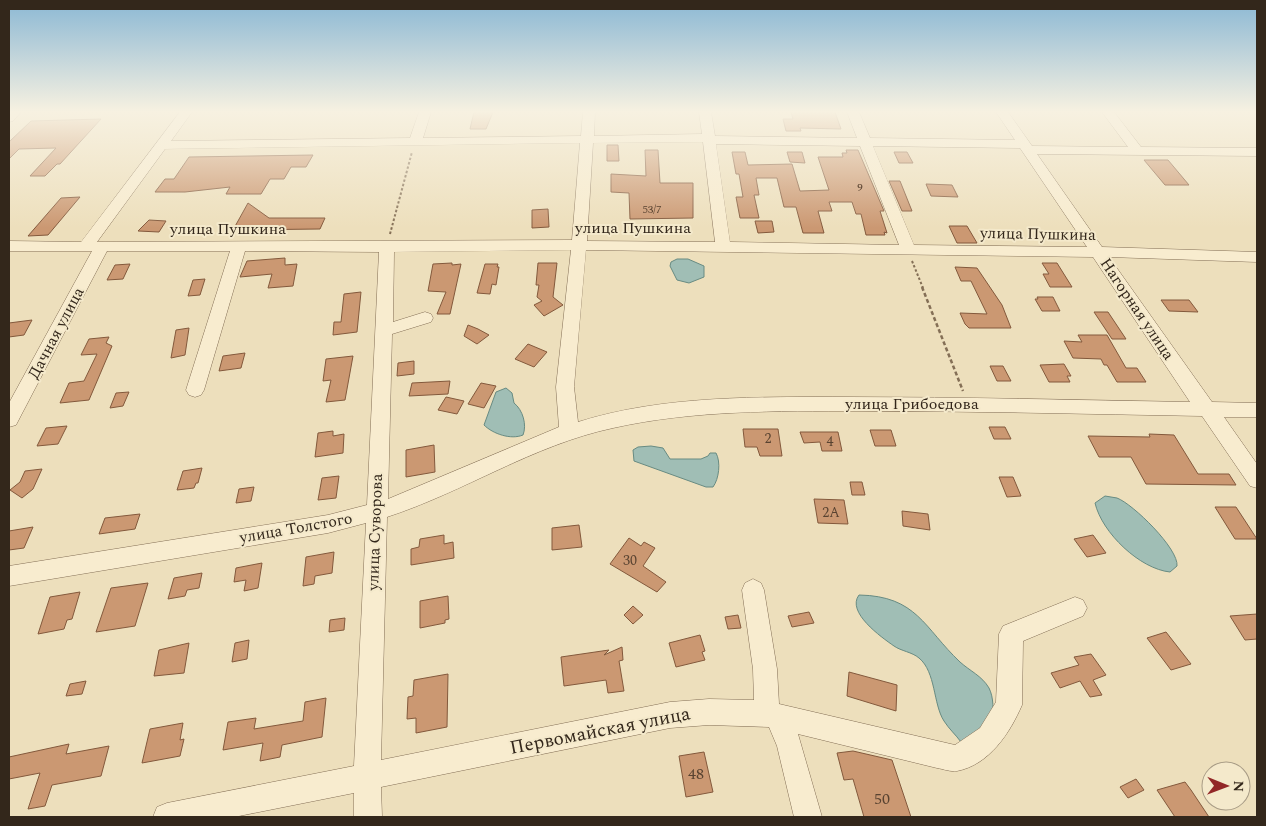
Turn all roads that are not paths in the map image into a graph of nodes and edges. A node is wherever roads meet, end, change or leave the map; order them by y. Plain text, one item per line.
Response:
1 (158, 151) edge
2 (585, 151) edge
3 (711, 151) edge
4 (869, 151) edge
5 (1029, 151) edge
6 (1169, 151) edge
7 (1257, 152) edge
8 (578, 245) junction
9 (9, 246) edge
10 (723, 246) junction
11 (94, 247) junction
12 (239, 247) junction
13 (387, 247) junction
14 (908, 250) junction
15 (1098, 252) junction
16 (1257, 257) edge
17 (425, 318) dead end
18 (383, 331) junction
19 (195, 390) dead end
20 (1207, 410) junction
21 (1257, 410) edge
22 (9, 420) edge
23 (569, 430) junction
24 (1257, 480) edge
25 (376, 512) junction
26 (9, 576) edge
27 (752, 590) dead end
28 (1075, 608) dead end
29 (772, 715) junction
30 (367, 777) junction
31 (168, 817) edge
32 (368, 817) edge
33 (808, 817) edge

1 - 11 street, Дачная улица
2 - 8 street
3 - 10 street
4 - 14 street
5 - 15 street, Нагорная улица
6 - 7 street
8 - 10 street, улица Пушкина
8 - 13 street, улица Пушкина
8 - 23 street
9 - 11 street, улица Пушкина
10 - 14 street, улица Пушкина
11 - 12 street, улица Пушкина
11 - 22 street, Дачная улица
12 - 13 street, улица Пушкина
12 - 19 street
13 - 18 street, улица Суворова
14 - 15 street, улица Пушкина
15 - 16 street, улица Пушкина
15 - 20 street, Нагорная улица
17 - 18 street
18 - 25 street, улица Суворова
20 - 21 street, улица Грибоедова
20 - 23 street, улица Грибоедова
20 - 24 street, Нагорная улица
23 - 25 street, улица Толстого
25 - 26 street, улица Толстого
25 - 30 street, улица Суворова
27 - 29 street
28 - 29 street, Первомайская улица
29 - 30 street, Первомайская улица
29 - 33 street
30 - 31 street, Первомайская улица
30 - 32 street, улица Суворова

